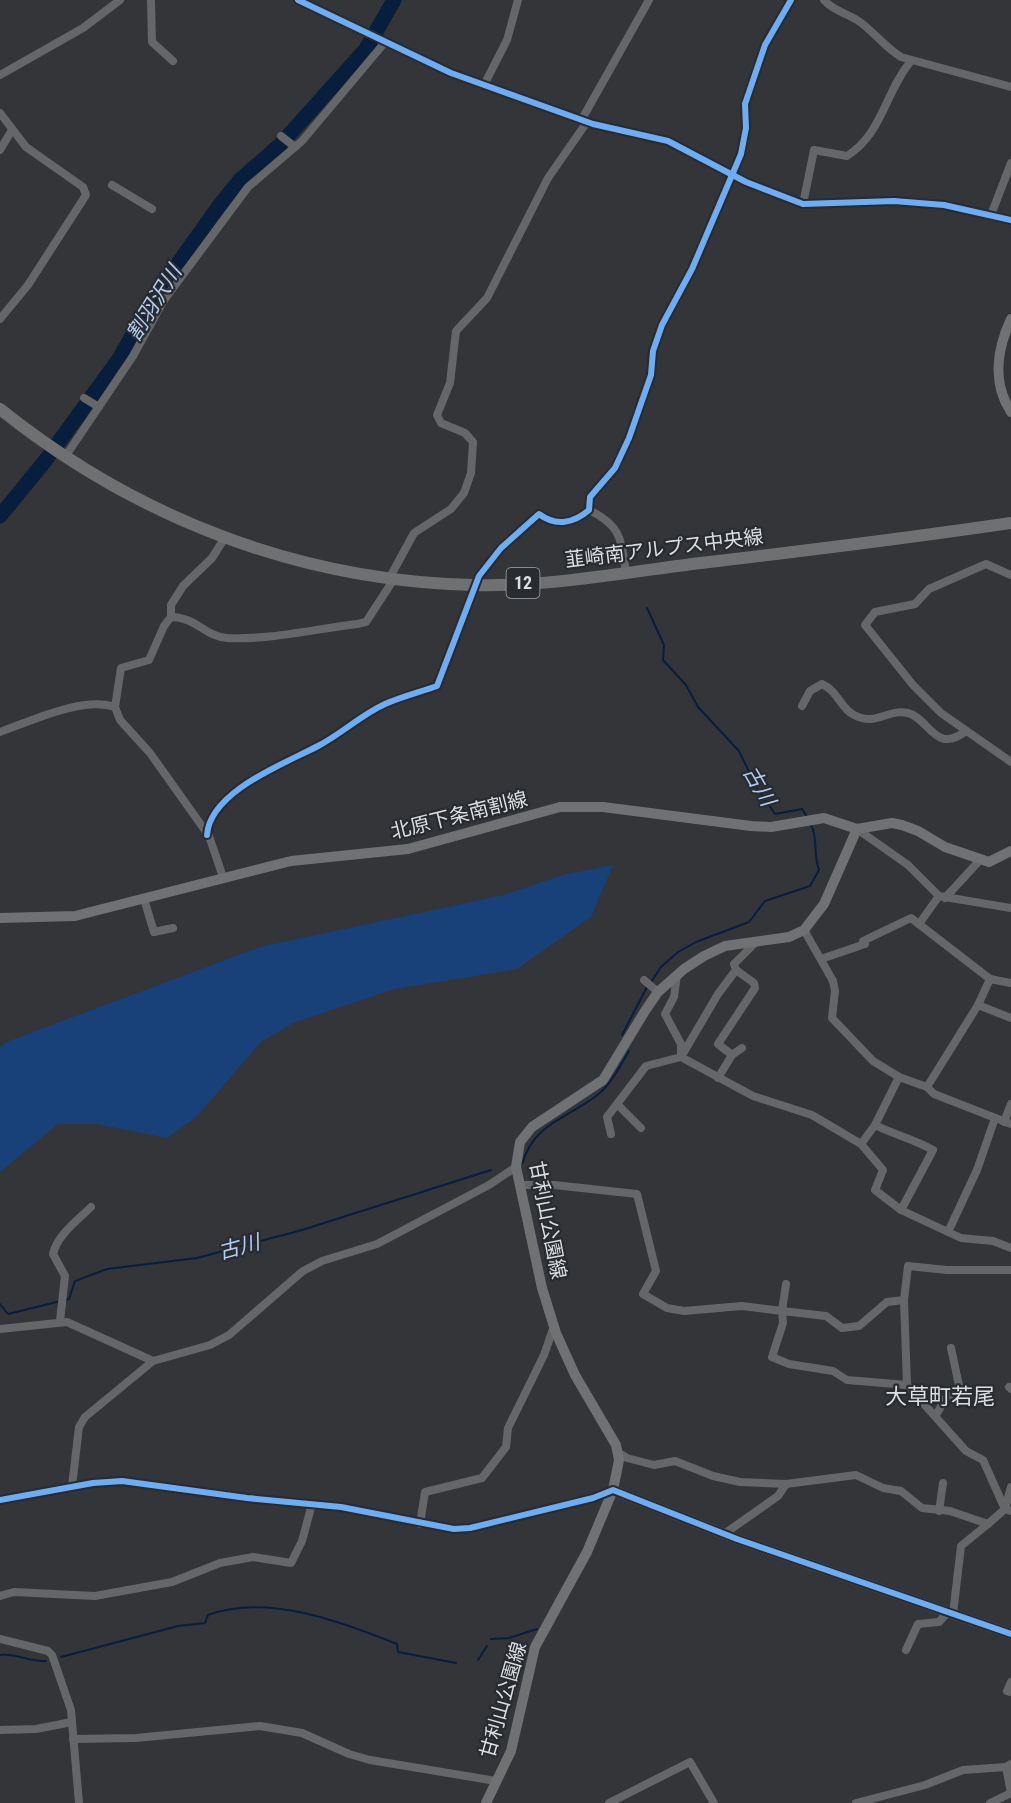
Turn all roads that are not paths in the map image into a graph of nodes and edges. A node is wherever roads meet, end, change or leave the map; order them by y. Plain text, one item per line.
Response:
1 (120, 0) edge
2 (151, 0) edge
3 (298, 0) edge
4 (518, 0) edge
5 (649, 0) edge
6 (791, 0) edge
7 (824, 0) edge
8 (386, 41) junction
9 (174, 61) dead end
10 (911, 62) junction
11 (0, 75) edge
12 (483, 85) junction
13 (1011, 87) edge
14 (0, 113) edge
15 (584, 120) junction
16 (12, 130) junction
17 (282, 137) dead end
18 (293, 146) junction
19 (0, 150) edge
20 (1011, 163) edge
21 (731, 174) junction
22 (112, 185) dead end
23 (803, 204) junction
24 (152, 209) dead end
25 (991, 215) junction
26 (1011, 220) edge
27 (0, 319) edge
28 (1011, 319) edge
29 (84, 398) dead end
30 (97, 406) junction
31 (0, 410) edge
32 (1011, 412) edge
33 (61, 454) junction
34 (589, 510) junction
35 (1011, 523) edge
36 (224, 539) junction
37 (626, 573) junction
38 (1011, 575) edge
39 (391, 579) junction
40 (475, 585) junction
41 (171, 617) junction
42 (802, 706) dead end
43 (115, 707) junction
44 (966, 731) junction
45 (0, 732) edge
46 (1011, 762) edge
47 (857, 829) junction
48 (207, 835) junction
49 (1011, 851) edge
50 (980, 860) junction
51 (223, 877) junction
52 (942, 897) junction
53 (144, 899) junction
54 (1011, 908) edge
55 (0, 918) edge
56 (919, 924) junction
57 (173, 928) dead end
58 (804, 930) junction
59 (757, 941) junction
60 (821, 959) junction
61 (736, 970) junction
62 (677, 975) junction
63 (990, 978) junction
64 (644, 980) dead end
65 (1011, 983) edge
66 (656, 990) junction
67 (978, 1005) junction
68 (1011, 1018) edge
69 (742, 1048) dead end
70 (732, 1054) junction
71 (681, 1056) junction
72 (899, 1077) junction
73 (718, 1078) junction
74 (927, 1087) junction
75 (1011, 1104) edge
76 (618, 1105) junction
77 (995, 1118) junction
78 (1008, 1123) edge
79 (875, 1125) junction
80 (641, 1128) dead end
81 (611, 1134) dead end
82 (861, 1144) junction
83 (516, 1167) junction
84 (521, 1185) junction
85 (92, 1207) dead end
86 (901, 1210) junction
87 (948, 1232) junction
88 (1011, 1248) edge
89 (1011, 1270) edge
90 (786, 1284) dead end
91 (904, 1300) junction
92 (782, 1311) junction
93 (60, 1322) junction
94 (554, 1326) junction
95 (0, 1329) edge
96 (951, 1348) dead end
97 (153, 1361) junction
98 (907, 1385) junction
99 (936, 1414) junction
100 (619, 1453) junction
101 (943, 1483) dead end
102 (786, 1484) junction
103 (72, 1486) junction
104 (1011, 1486) edge
105 (613, 1490) junction
106 (0, 1500) edge
107 (312, 1504) junction
108 (939, 1510) junction
109 (1008, 1510) edge
110 (420, 1524) junction
111 (988, 1524) junction
112 (724, 1534) junction
113 (0, 1596) edge
114 (950, 1613) junction
115 (1011, 1634) edge
116 (0, 1639) edge
117 (906, 1650) dead end
118 (1011, 1682) edge
119 (1011, 1692) edge
120 (72, 1722) junction
121 (0, 1730) edge
122 (73, 1739) junction
123 (1009, 1767) edge
124 (496, 1781) junction
125 (1011, 1794) edge
126 (79, 1803) edge
127 (486, 1803) edge
128 (609, 1803) edge
129 (714, 1803) edge
130 (856, 1803) edge
131 (990, 1803) edge

1 - 11 street
2 - 9 street
3 - 8 street
4 - 12 street
5 - 15 street
6 - 21 street
7 - 10 street
8 - 12 street
8 - 18 street
10 - 13 street
10 - 23 street
12 - 15 street
14 - 16 street
15 - 21 street
15 - 39 street
16 - 19 street
16 - 27 street
17 - 18 street
18 - 30 street
20 - 25 street
21 - 23 street
21 - 34 street
22 - 24 street
23 - 25 street
25 - 26 street
28 - 32 main road
29 - 30 street
30 - 33 street
31 - 33 main road, 12
33 - 36 main road, 韮崎南アルプス中央線 / 12
34 - 37 street
34 - 40 street
35 - 37 main road, 韮崎南アルプス中央線 / 12
36 - 39 main road, 韮崎南アルプス中央線 / 12
36 - 41 street
37 - 40 main road, 韮崎南アルプス中央線 / 12
38 - 44 street
39 - 40 main road, 韮崎南アルプス中央線 / 12
39 - 41 street
40 - 48 street
41 - 43 street
42 - 44 street
43 - 45 street
43 - 48 street
44 - 46 street
47 - 50 main road
47 - 51 main road, 北原下条南割線
47 - 52 street
47 - 58 main road
48 - 51 street
49 - 50 main road
50 - 52 street
51 - 53 main road, 北原下条南割線
52 - 54 street
52 - 56 street
53 - 55 main road, 北原下条南割線
53 - 57 street
56 - 60 street
56 - 63 street
58 - 59 main road, 甘利山公園線
58 - 60 street
59 - 61 street
59 - 62 main road, 甘利山公園線
60 - 72 street
61 - 70 street
61 - 71 street
62 - 66 main road, 甘利山公園線
62 - 71 street
63 - 65 street
63 - 67 street
64 - 66 street
66 - 83 main road, 甘利山公園線
67 - 68 street
67 - 74 street
69 - 70 street
70 - 73 street
71 - 73 street
71 - 76 street
72 - 74 street
72 - 79 street
73 - 82 street
74 - 77 street
75 - 78 street
76 - 80 street
76 - 81 street
77 - 78 street
77 - 87 street
79 - 82 street
79 - 86 street
82 - 86 street
83 - 84 main road, 甘利山公園線
83 - 97 street
84 - 92 street
84 - 94 main road, 甘利山公園線
85 - 93 street
86 - 87 street
87 - 88 street
89 - 91 street
90 - 92 street
91 - 92 street
91 - 98 street
92 - 98 street
93 - 95 street
93 - 97 street
94 - 100 main road, 甘利山公園線
94 - 110 street
96 - 99 street
97 - 103 street
98 - 99 street
99 - 109 street
100 - 102 street
100 - 105 main road, 甘利山公園線
101 - 108 street
102 - 108 street
102 - 112 street
103 - 106 street
103 - 107 street
104 - 109 street
105 - 110 street
105 - 112 main road
105 - 124 main road, 甘利山公園線
107 - 110 street
107 - 113 street
108 - 111 street
109 - 111 street
111 - 114 street
112 - 114 main road
114 - 115 main road
114 - 117 street
116 - 120 street
118 - 119 street
120 - 121 street
120 - 122 street
122 - 124 street
122 - 126 street
123 - 125 street
123 - 130 street
124 - 127 main road, 甘利山公園線
125 - 131 street
128 - 129 street

